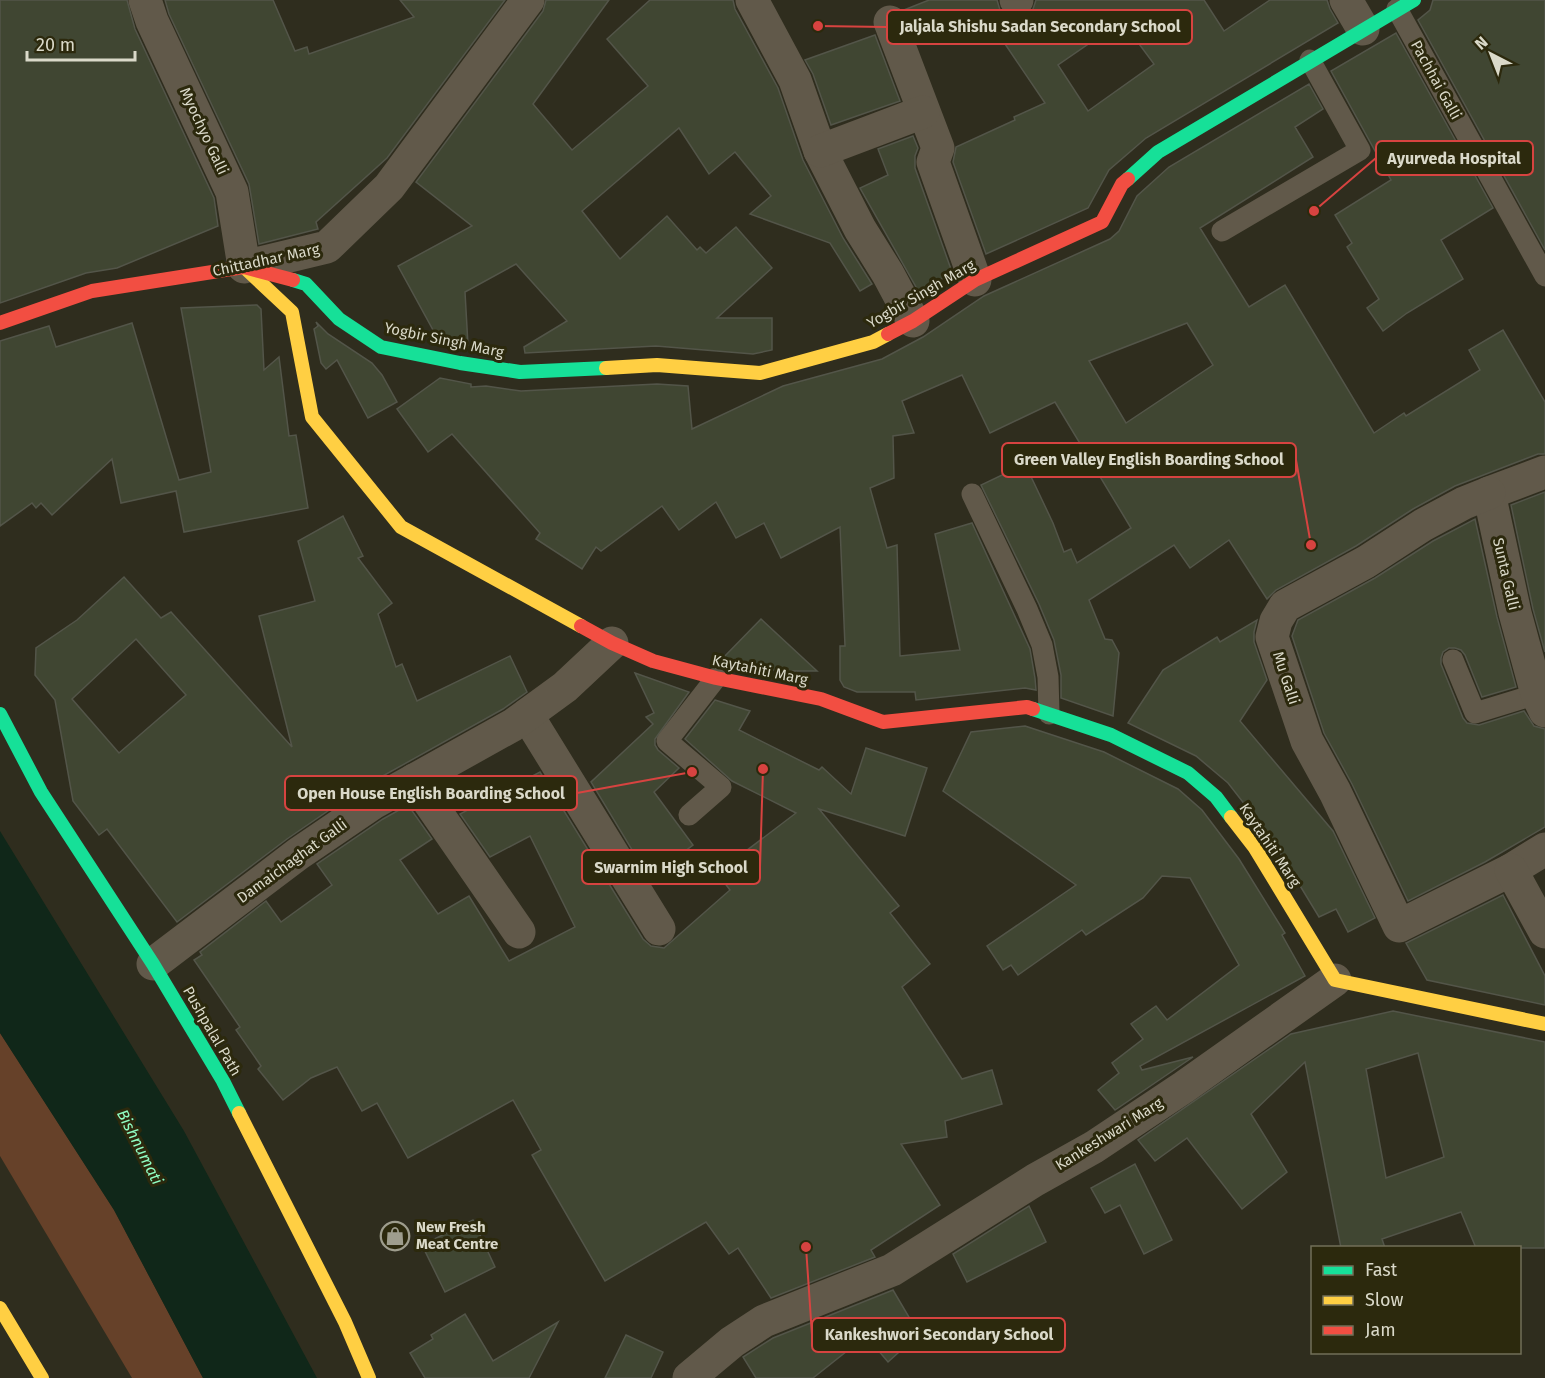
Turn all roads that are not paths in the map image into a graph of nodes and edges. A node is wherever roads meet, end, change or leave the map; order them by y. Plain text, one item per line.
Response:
1 (145, 0) edge
2 (528, 0) edge
3 (752, 0) edge
4 (1346, 0) edge
5 (1406, 5) edge
6 (890, 22) dead end
7 (1363, 29) junction
8 (1310, 60) junction
9 (923, 112) junction
10 (820, 151) junction
11 (1222, 231) dead end
12 (244, 267) junction
13 (1545, 276) edge
14 (975, 280) junction
15 (913, 321) junction
16 (0, 323) edge
17 (1545, 472) edge
18 (1489, 493) junction
19 (972, 494) dead end
20 (612, 643) junction
21 (1453, 660) dead end
22 (716, 678) junction
23 (1541, 702) edge
24 (0, 714) edge
25 (1049, 714) junction
26 (527, 715) junction
27 (414, 780) junction
28 (688, 815) dead end
29 (1545, 849) edge
30 (1511, 870) junction
31 (1541, 916) edge
32 (659, 929) dead end
33 (519, 932) dead end
34 (153, 964) junction
35 (1335, 980) junction
36 (1545, 1024) edge
37 (0, 1308) edge
38 (42, 1378) edge
39 (369, 1378) edge
40 (689, 1378) edge

1 - 12 street, Myochyo Galli
2 - 12 street, Chittadhar Marg
3 - 10 street
4 - 7 street
5 - 7 street, Yogbir Singh Marg
5 - 13 lane, Pachhai Galli
6 - 9 street
7 - 8 street, Yogbir Singh Marg
8 - 11 lane
8 - 14 street, Yogbir Singh Marg
9 - 10 street
9 - 14 street
10 - 15 street
12 - 15 street, Yogbir Singh Marg
12 - 16 street, Chittadhar Marg
12 - 20 street, Kaytahiti Marg
14 - 15 street, Yogbir Singh Marg
17 - 18 street
18 - 23 street, Sunta Galli
18 - 30 street, Mu Galli
19 - 25 lane
20 - 22 street, Kaytahiti Marg
20 - 26 street, Damaichaghat Galli
21 - 23 lane
22 - 25 street, Kaytahiti Marg
22 - 28 lane
24 - 34 street, Pushpalal Path
25 - 35 street, Kaytahiti Marg
26 - 27 street, Damaichaghat Galli
26 - 32 street
27 - 33 street
27 - 34 street, Damaichaghat Galli
29 - 30 street
30 - 31 street
34 - 39 street, Pushpalal Path
35 - 36 street
35 - 40 street, Kankeshwari Marg
37 - 38 street

